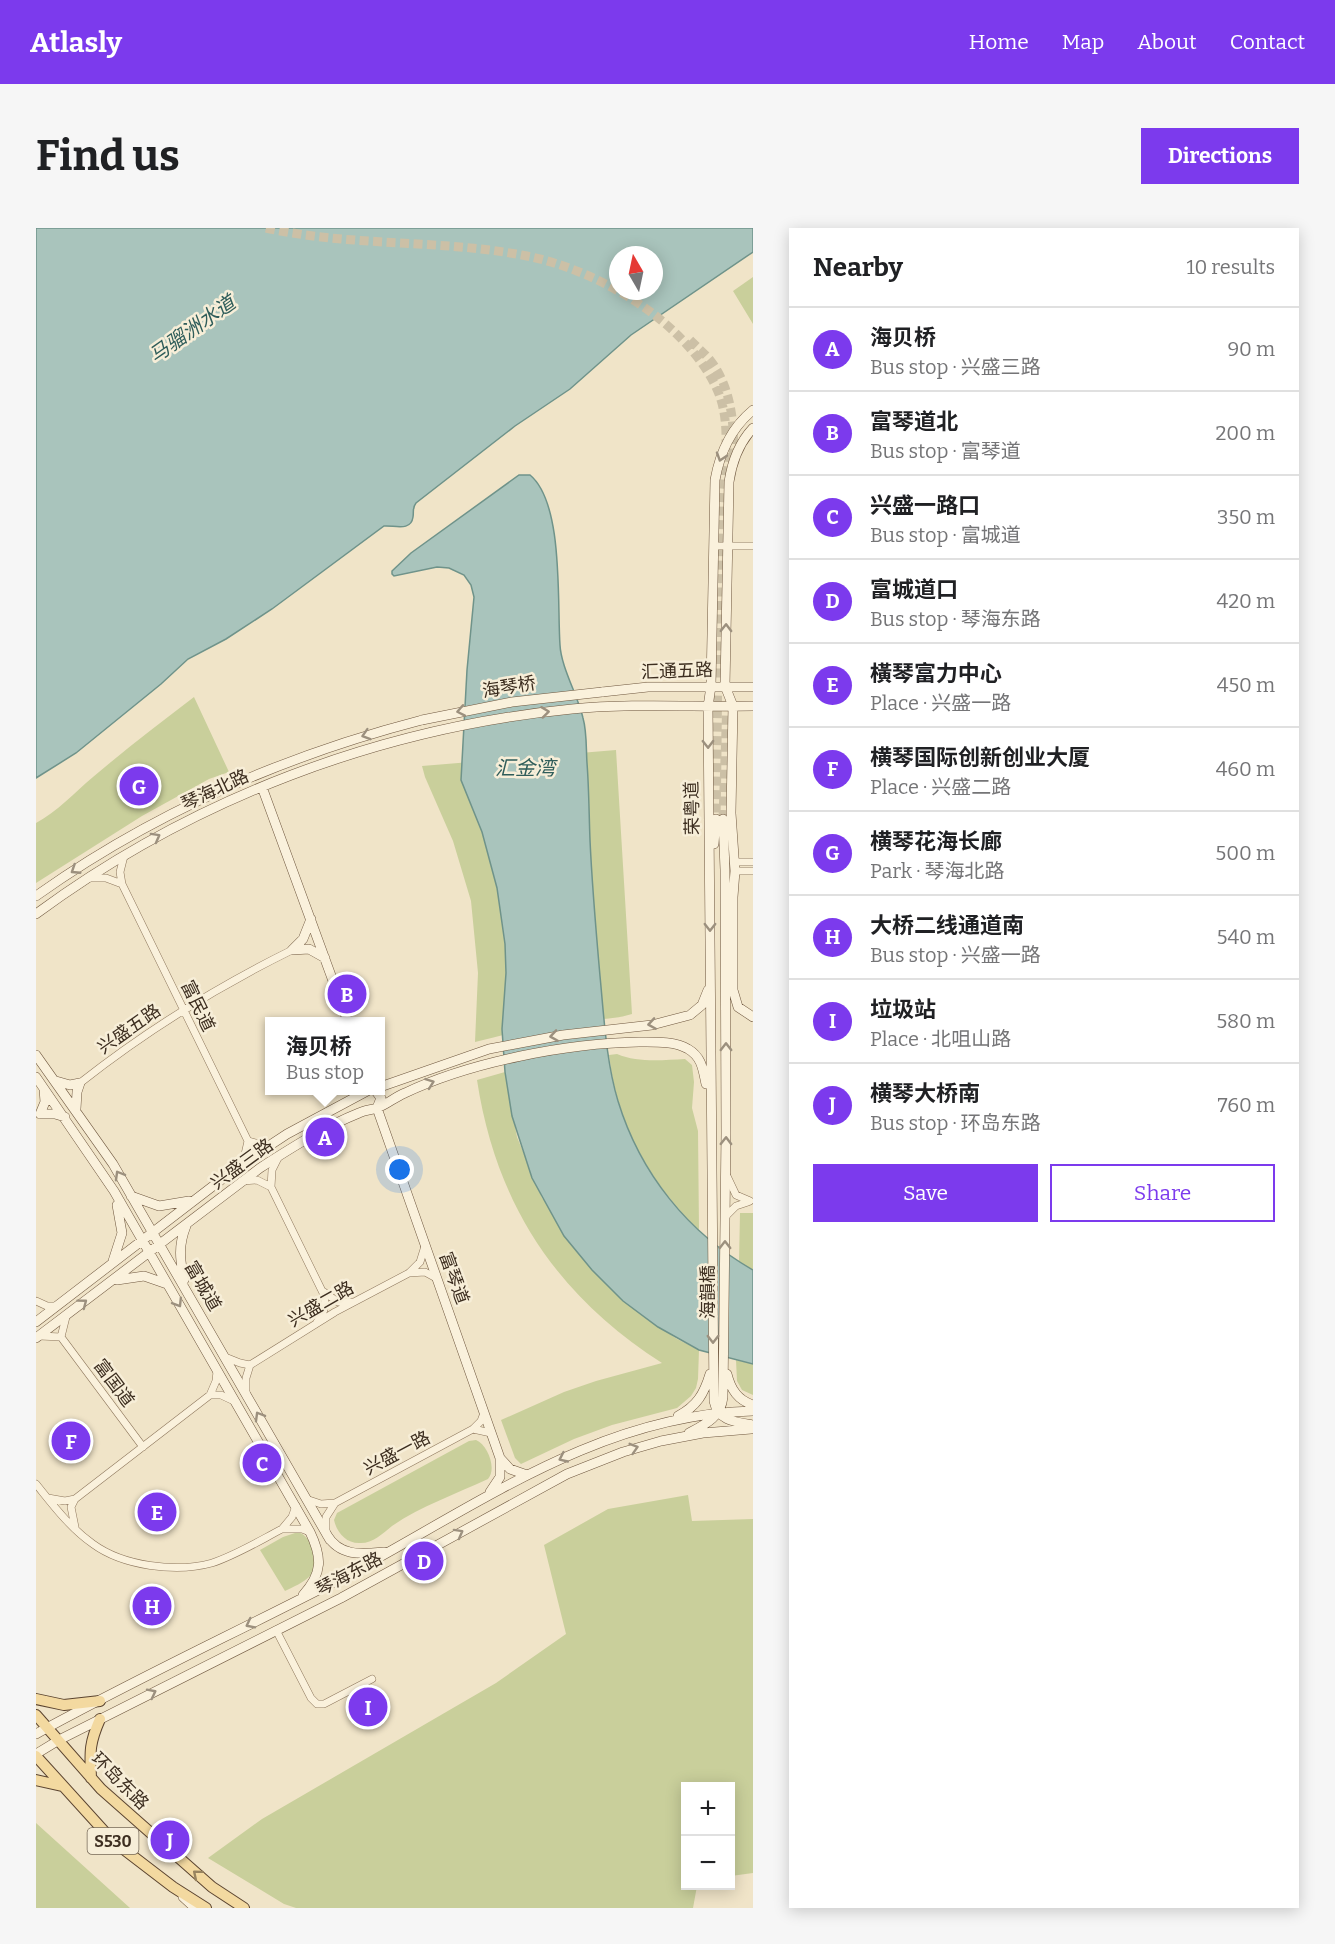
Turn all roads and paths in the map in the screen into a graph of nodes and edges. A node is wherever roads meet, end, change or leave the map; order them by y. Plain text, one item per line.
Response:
1 (753, 410) edge
2 (753, 429) edge
3 (714, 546) junction
4 (728, 546) junction
5 (753, 546) edge
6 (711, 686) junction
7 (725, 686) junction
8 (753, 687) edge
9 (602, 692) joint
10 (603, 706) joint
11 (733, 706) junction
12 (753, 706) edge
13 (708, 707) junction
14 (422, 720) joint
15 (426, 733) joint
16 (262, 787) junction
17 (124, 855) junction
18 (753, 862) edge
19 (731, 868) junction
20 (753, 871) edge
21 (710, 872) junction
22 (88, 878) junction
23 (122, 884) junction
24 (36, 896) edge
25 (36, 914) edge
26 (311, 919) junction
27 (292, 950) junction
28 (325, 958) junction
29 (710, 982) junction
30 (183, 1010) junction
31 (346, 1017) edge
32 (753, 1017) edge
33 (36, 1055) edge
34 (36, 1077) edge
35 (56, 1081) junction
36 (80, 1083) junction
37 (385, 1086) edge
38 (44, 1089) junction
39 (361, 1095) edge
40 (377, 1095) edge
41 (377, 1108) junction
42 (76, 1109) junction
43 (710, 1110) junction
44 (38, 1115) edge
45 (65, 1117) junction
46 (248, 1141) junction
47 (268, 1146) junction
48 (279, 1156) junction
49 (243, 1163) junction
50 (726, 1174) junction
51 (242, 1181) junction
52 (271, 1187) junction
53 (114, 1191) junction
54 (131, 1196) junction
55 (194, 1200) junction
56 (752, 1201) edge
57 (713, 1218) joint
58 (725, 1218) junction
59 (187, 1224) junction
60 (152, 1231) junction
61 (141, 1239) junction
62 (160, 1245) junction
63 (425, 1246) junction
64 (149, 1253) junction
65 (112, 1262) junction
66 (409, 1273) junction
67 (436, 1278) junction
68 (112, 1281) junction
69 (167, 1284) junction
70 (185, 1288) junction
71 (324, 1293) junction
72 (36, 1301) edge
73 (354, 1301) junction
74 (57, 1306) junction
75 (66, 1317) junction
76 (36, 1322) edge
77 (316, 1323) junction
78 (61, 1336) junction
79 (38, 1337) edge
80 (225, 1357) junction
81 (250, 1365) junction
82 (712, 1366) junction
83 (725, 1366) junction
84 (217, 1368) junction
85 (210, 1395) junction
86 (247, 1395) junction
87 (236, 1402) junction
88 (753, 1405) edge
89 (753, 1411) edge
90 (484, 1413) junction
91 (718, 1413) junction
92 (669, 1422) junction
93 (657, 1424) junction
94 (753, 1427) edge
95 (473, 1429) junction
96 (491, 1433) junction
97 (682, 1437) junction
98 (661, 1441) junction
99 (143, 1447) junction
100 (500, 1458) junction
101 (527, 1476) junction
102 (36, 1484) edge
103 (486, 1497) junction
104 (48, 1498) junction
105 (75, 1499) junction
106 (306, 1499) junction
107 (335, 1503) junction
108 (296, 1506) junction
109 (75, 1528) junction
110 (282, 1529) junction
111 (310, 1532) junction
112 (328, 1536) junction
113 (388, 1552) junction
114 (300, 1599) junction
115 (276, 1630) junction
116 (372, 1679) dead end
117 (36, 1699) edge
118 (100, 1701) junction
119 (36, 1715) edge
120 (100, 1719) junction
121 (48, 1728) junction
122 (36, 1734) edge
123 (59, 1740) junction
124 (36, 1755) edge
125 (92, 1778) junction
126 (36, 1780) edge
127 (63, 1786) junction
128 (173, 1887) junction
129 (195, 1908) edge
130 (206, 1908) edge
131 (244, 1908) edge

1 -> 3 street, 荣粤道
2 - 4 street
3 - 4 street
3 - 6 street, 荣粤道
4 - 5 street
7 -> 4 street
6 - 7 street, 汇通五路
6 - 9 street, 汇通五路
6 - 13 street, 荣粤道
7 - 8 street, 汇通五路
7 - 11 street
9 -> 14 street, 海琴桥, bridge
10 - 13 street, 汇通五路
15 -> 10 street, 海琴桥
11 - 12 street, 汇通五路
11 - 13 street, 汇通五路
11 - 19 street
13 -> 21 street, 荣粤道
14 -> 24 street, 琴海北路
15 - 16 street, 琴海北路
17 -> 16 street, 琴海北路
16 - 26 street
17 - 22 street, 琴海北路
17 - 23 street
18 - 19 street
19 - 20 street
19 - 21 street
19 - 32 street
50 -> 19 street
21 -> 29 street, 荣粤道
22 - 23 street
22 - 25 street, 琴海北路
23 - 30 street, 富民道
26 - 27 street
26 - 28 street
27 - 28 street
27 - 30 street, 兴盛五路
28 - 31 street
29 -> 37 street
29 - 43 street, 荣粤道
30 - 36 street, 兴盛五路
30 - 46 street, 富民道
33 - 35 street, 富城道
34 - 38 street, 富城道
35 - 36 street
35 - 42 street, 富城道
36 - 42 street
38 - 44 street
38 - 45 street, 富城道
39 - 47 street, 兴盛三路
40 - 41 street, 富琴道
41 -> 43 street, 兴盛三路
41 - 48 street, 兴盛三路
41 - 63 street, 富琴道
54 -> 42 street, 富城道
43 - 57 street, 荣粤道
44 - 45 street
45 - 53 street, 富城道
46 - 47 street
46 - 49 street
47 - 49 street, 兴盛三路
48 - 51 street, 兴盛三路
48 - 52 street
49 - 55 street, 兴盛三路
50 - 56 street
50 - 58 street
51 - 52 street
51 - 59 street, 兴盛三路
52 - 71 street
53 - 61 street, 富城道
53 - 65 street
54 - 55 street
54 - 60 street, 富城道
55 - 60 street, 兴盛三路
56 - 58 street
57 -> 82 street, 海韻橋
83 -> 58 street, 海韻橋
59 - 62 street, 兴盛三路
59 - 70 street
60 - 61 street, 兴盛三路
60 - 62 street, 富城道
61 - 64 street, 富城道
61 - 65 street, 兴盛三路
62 - 64 street, 兴盛三路
62 - 70 street, 富城道
63 - 66 street
63 - 67 street, 富琴道
64 - 68 street, 兴盛三路
64 - 69 street, 富城道
65 - 74 street, 兴盛三路
66 - 67 street
66 - 73 street, 兴盛二路
67 - 90 street, 富琴道
68 - 69 street
75 -> 68 street, 兴盛三路
69 -> 84 street, 富城道
70 - 80 street, 富城道
71 - 73 street
71 - 77 street
72 - 74 street
73 - 77 street, 兴盛二路
74 - 76 street, 兴盛三路
75 - 78 street
75 - 79 street, 兴盛三路
77 - 81 street, 兴盛二路
78 - 79 street
78 - 99 street, 富国道
80 - 81 street
80 - 86 street, 富城道
81 - 86 street
82 - 91 street
82 - 92 street
83 - 88 street
83 - 91 street, 海韻橋
84 - 85 street
84 - 87 street, 富城道
85 - 87 street
85 - 99 street
106 -> 86 street, 富城道
87 - 108 street, 富城道
89 - 91 street, 琴海东路
90 - 95 street, 兴盛一路
90 - 96 street, 富琴道
91 - 92 street, 琴海东路
91 - 94 street
91 - 97 street
92 - 93 street, 琴海东路
93 - 98 street
93 -> 101 street, 琴海东路
94 - 97 street, 琴海东路
95 - 96 street
95 - 107 street, 兴盛一路
96 - 100 street, 富琴道
97 - 98 street, 琴海东路
115 -> 98 street, 琴海东路
99 - 105 street
100 - 101 street
100 - 103 street
101 - 103 street, 琴海东路
102 - 104 street
103 - 113 street, 琴海东路
104 - 105 street
104 - 109 street
105 - 109 street
106 - 107 street
106 - 112 street, 富城道
107 - 112 street
108 - 110 street
108 - 111 street, 富城道
109 - 110 street
110 - 111 street
111 - 114 street, 富城道
112 - 113 street
113 - 114 street, 琴海东路
114 -> 118 street, 琴海东路
115 - 116 street
120 -> 115 street, 琴海东路
117 - 118 main road
118 - 121 street, 琴海东路
119 - 121 main road, 环岛东路 / S530
120 - 123 street, 琴海东路
120 - 125 main road
121 - 122 street, 琴海东路
121 - 123 main road, 环岛东路 / S530
123 - 124 street, 琴海东路
123 - 125 main road, 环岛东路 / S530
124 - 127 main road, S530
131 -> 125 main road, 环岛东路 / S530
126 - 127 main road
127 - 128 main road, S530
128 - 129 street
128 - 130 main road, S530

